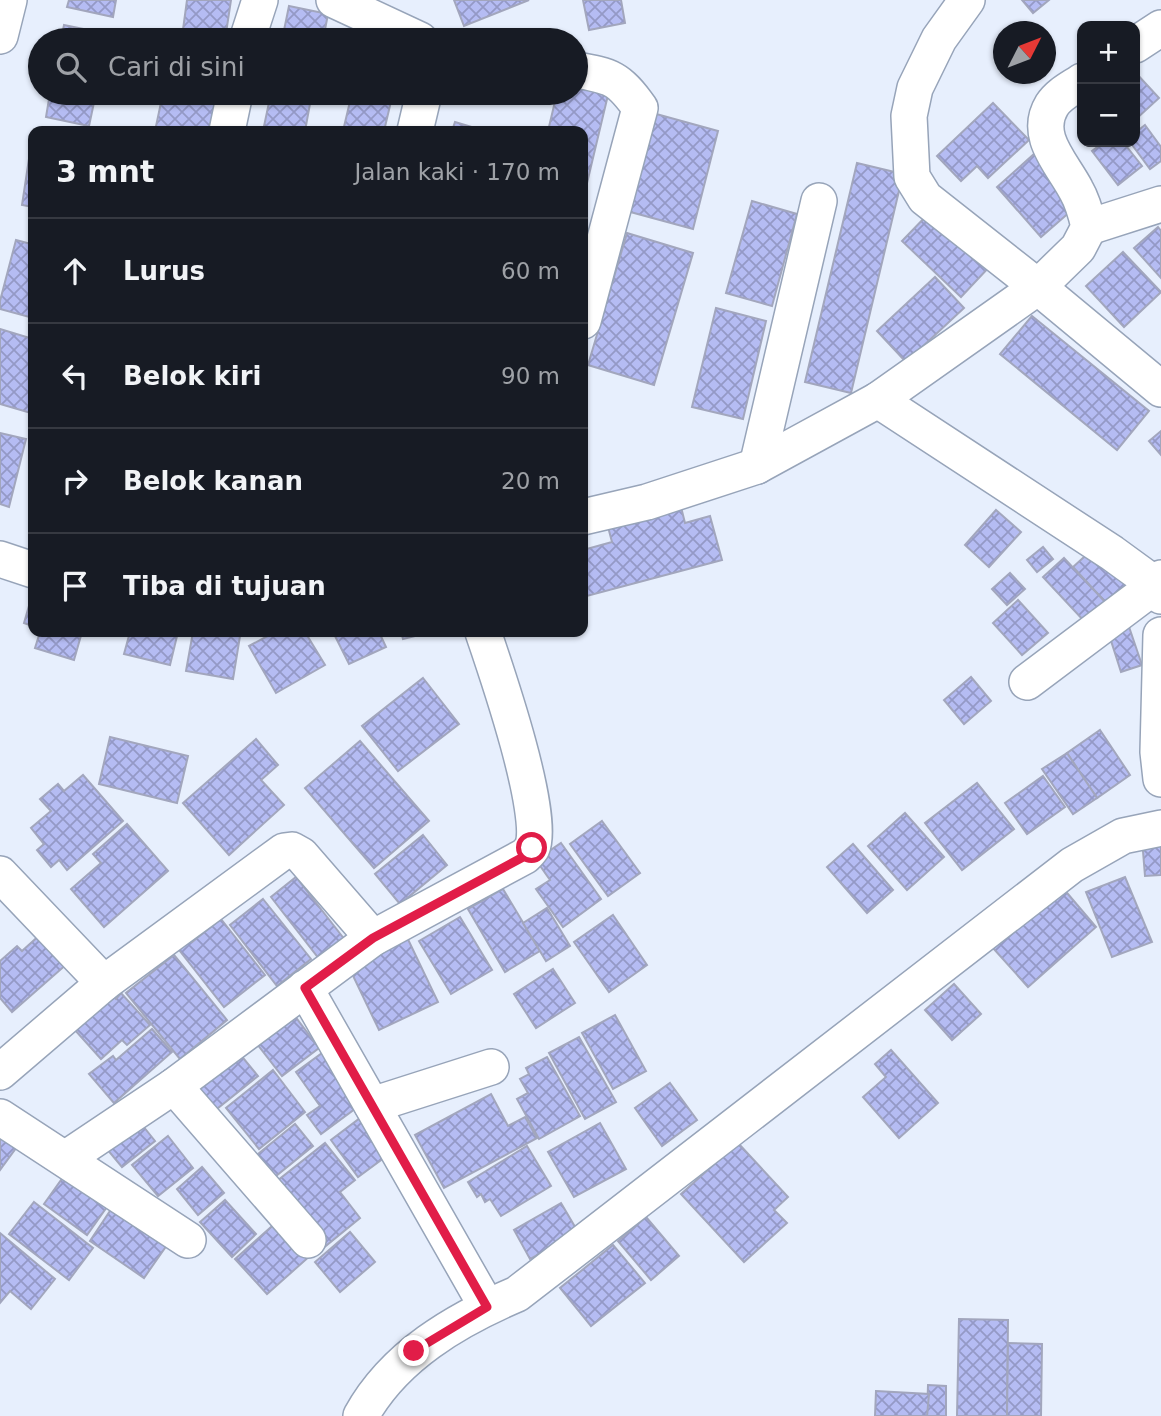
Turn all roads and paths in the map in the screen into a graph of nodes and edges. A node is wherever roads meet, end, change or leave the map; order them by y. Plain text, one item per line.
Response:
1 (9, 0) edge
2 (261, 0) edge
3 (334, 0) edge
4 (967, 0) edge
5 (251, 28) edge
6 (394, 28) edge
7 (1161, 28) edge
8 (0, 36) edge
9 (1140, 43) edge
10 (588, 72) edge
11 (1078, 84) edge
12 (232, 105) edge
13 (421, 105) edge
14 (228, 126) edge
15 (416, 126) edge
16 (820, 201) dead end
17 (1161, 204) edge
18 (1089, 227) junction
19 (1038, 287) junction
20 (588, 302) edge
21 (1161, 389) edge
22 (878, 400) junction
23 (757, 466) junction
24 (588, 516) edge
25 (0, 559) edge
26 (28, 568) edge
27 (1159, 586) edge
28 (1161, 635) edge
29 (486, 637) edge
30 (1027, 681) dead end
31 (1161, 779) edge
32 (1161, 828) edge
33 (0, 874) edge
34 (373, 938) junction
35 (104, 983) junction
36 (305, 988) junction
37 (491, 1067) dead end
38 (0, 1072) edge
39 (174, 1086) junction
40 (372, 1105) junction
41 (0, 1117) edge
42 (65, 1159) junction
43 (188, 1240) dead end
44 (308, 1240) dead end
45 (487, 1307) junction
46 (361, 1416) edge

1 - 8 street
2 - 5 street
3 - 6 street
4 - 19 street
7 - 9 street
10 - 20 street
11 - 18 street
12 - 14 street
13 - 15 street
16 - 23 street
17 - 18 street
18 - 19 street
19 - 21 street
19 - 22 street
22 - 23 street
22 - 27 street
23 - 24 street
25 - 26 street
27 - 30 street
28 - 31 street
29 - 34 street
32 - 45 street
33 - 35 street
34 - 35 street
34 - 36 street
35 - 38 street
36 - 39 street
36 - 40 street
37 - 40 street
39 - 42 street
39 - 44 street
40 - 45 street
41 - 42 street
42 - 43 street
45 - 46 street

